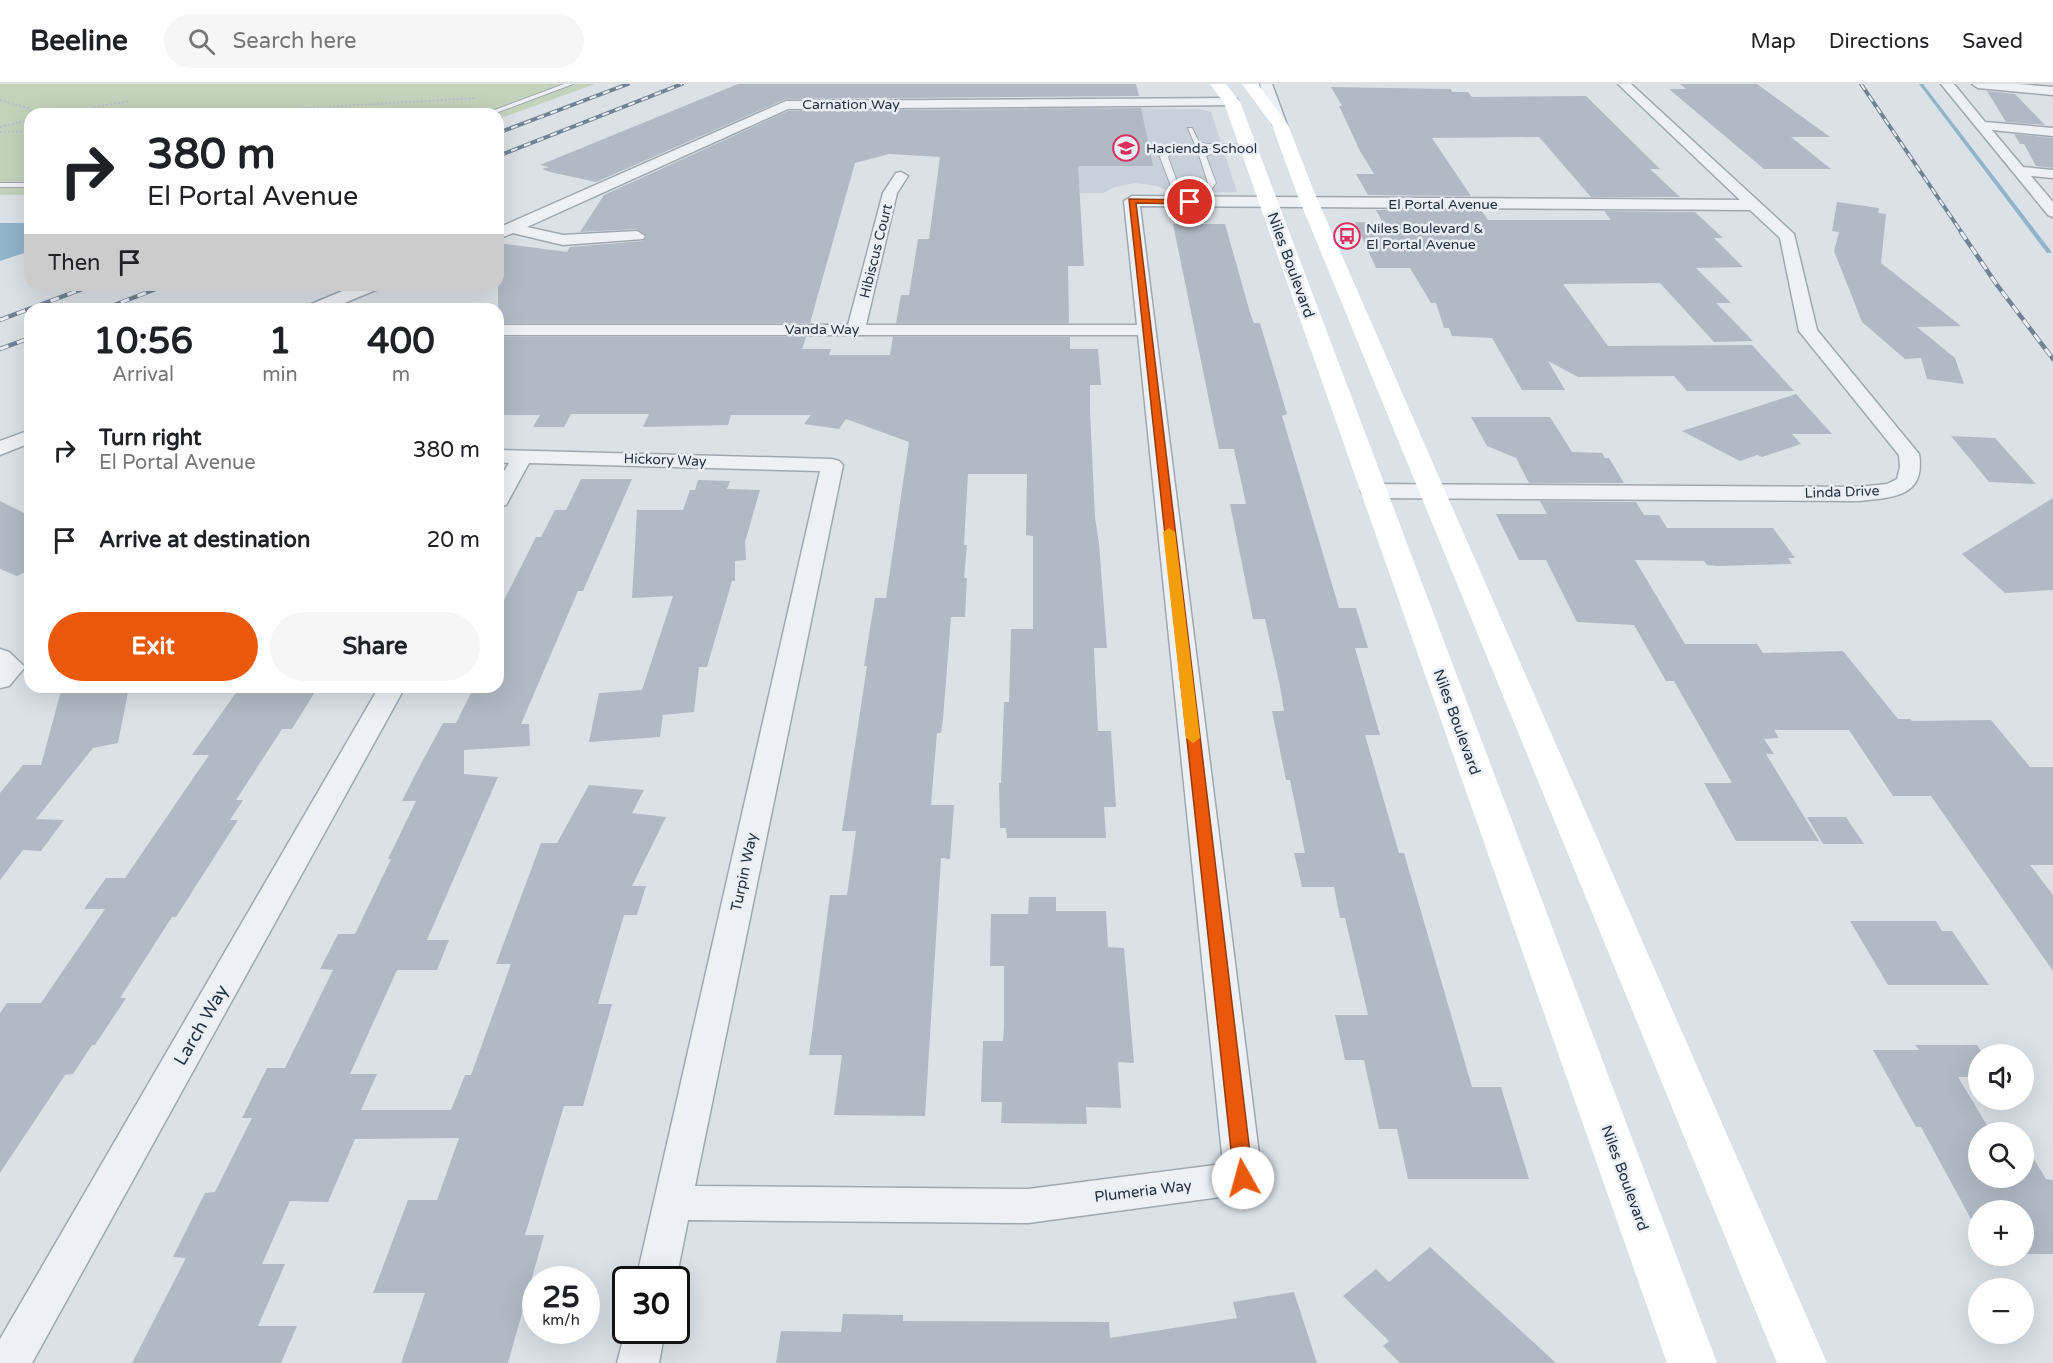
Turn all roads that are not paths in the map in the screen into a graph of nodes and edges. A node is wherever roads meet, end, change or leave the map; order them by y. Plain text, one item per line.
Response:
1 (570, 84) edge
2 (1218, 84) edge
3 (1250, 84) edge
4 (1266, 84) edge
5 (1624, 84) edge
6 (1947, 84) edge
7 (1978, 84) edge
8 (2053, 91) edge
9 (1232, 102) junction
10 (504, 108) edge
11 (1280, 125) junction
12 (1979, 125) junction
13 (1190, 129) dead end
14 (2053, 132) edge
15 (1205, 146) junction
16 (1222, 147) junction
17 (1248, 147) junction
18 (2020, 171) junction
19 (2053, 174) edge
20 (901, 176) dead end
21 (0, 185) edge
22 (24, 185) edge
23 (1192, 188) junction
24 (1132, 201) joint
25 (1170, 202) junction
26 (1269, 204) junction
27 (1311, 204) junction
28 (1754, 205) junction
29 (2053, 212) edge
30 (505, 231) edge
31 (637, 236) dead end
32 (357, 291) edge
33 (327, 303) edge
34 (856, 329) junction
35 (504, 330) edge
36 (1146, 330) junction
37 (24, 439) edge
38 (0, 449) edge
39 (504, 456) edge
40 (523, 456) junction
41 (832, 465) joint
42 (504, 489) edge
43 (1372, 491) junction
44 (1432, 492) junction
45 (0, 657) edge
46 (0, 681) edge
47 (389, 693) edge
48 (672, 1203) junction
49 (659, 1266) edge
50 (642, 1344) edge
51 (9, 1363) edge
52 (638, 1363) edge
53 (1692, 1363) edge
54 (1802, 1363) edge

1 - 10 lane
2 - 9 main road, Niles Boulevard
3 - 11 main road
4 - 11 street
5 - 28 street, Linda Drive
6 - 12 street
7 - 8 street
9 - 17 main road, Niles Boulevard
9 - 30 street, Carnation Way
11 - 27 main road
12 - 14 street
12 - 18 street
13 - 15 lane
15 - 16 lane
15 - 23 lane
16 - 17 lane
16 - 23 lane
17 - 26 main road, Niles Boulevard
18 - 19 street
18 - 29 street
20 - 34 street, Hibiscus Court
21 - 22 lane
23 - 25 lane
24 - 25 street, El Portal Avenue
24 - 36 street, Plumeria Way
25 - 26 street, El Portal Avenue
26 - 27 street, El Portal Avenue
26 - 43 main road, Niles Boulevard
27 - 28 street, El Portal Avenue
27 - 44 main road
28 - 44 street, Linda Drive
30 - 31 street
32 - 33 street
34 - 35 street, Vanda Way
34 - 36 street, Vanda Way
36 - 48 street, Plumeria Way
37 - 38 street
39 - 40 street, Hickory Way
40 - 41 street, Hickory Way
40 - 42 street
41 - 48 street, Turpin Way
43 - 44 street, Linda Drive
43 - 53 main road, Niles Boulevard
44 - 54 main road
45 - 46 street
47 - 51 street, Larch Way
48 - 49 street, Turpin Way
50 - 52 street

